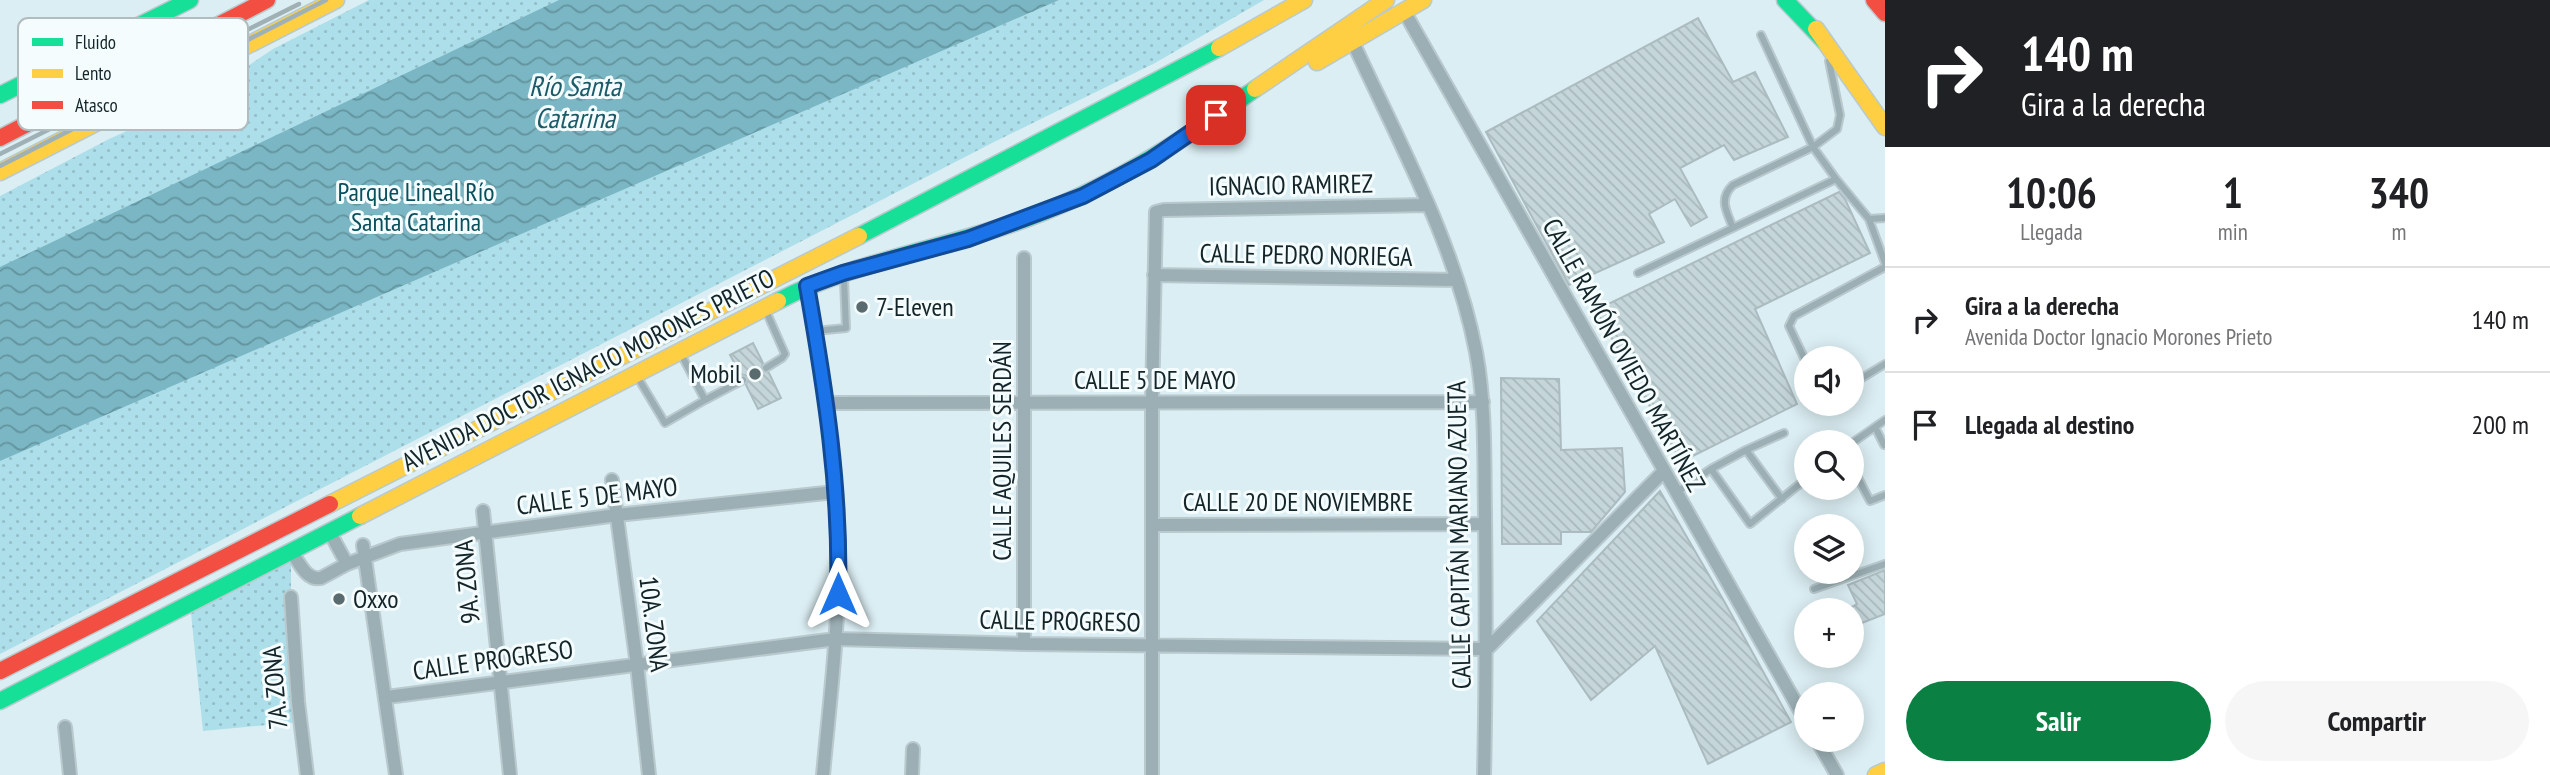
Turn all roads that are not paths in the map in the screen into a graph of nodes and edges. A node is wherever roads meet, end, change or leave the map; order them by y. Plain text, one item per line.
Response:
1 (191, 0) edge
2 (267, 0) edge
3 (336, 0) edge
4 (1304, 0) edge
5 (1386, 0) edge
6 (1423, 0) edge
7 (1785, 0) edge
8 (1799, 0) edge
9 (1874, 0) edge
10 (1404, 11) junction
11 (1885, 13) edge
12 (155, 18) edge
13 (232, 18) edge
14 (1348, 33) junction
15 (1761, 35) dead end
16 (1825, 43) junction
17 (248, 45) edge
18 (18, 86) edge
19 (0, 95) edge
20 (1885, 127) edge
21 (18, 129) edge
22 (82, 130) edge
23 (0, 138) edge
24 (1813, 147) junction
25 (0, 172) edge
26 (1836, 179) junction
27 (927, 202) junction
28 (1428, 205) junction
29 (1885, 218) edge
30 (1868, 219) junction
31 (1733, 228) junction
32 (1024, 258) dead end
33 (1885, 265) edge
34 (843, 273) junction
35 (1638, 273) dead end
36 (1154, 275) junction
37 (1457, 281) junction
38 (807, 286) junction
39 (764, 307) junction
40 (815, 331) junction
41 (1798, 346) edge
42 (679, 351) junction
43 (1885, 364) edge
44 (766, 368) dead end
45 (635, 374) junction
46 (1864, 377) edge
47 (743, 380) dead end
48 (705, 400) junction
49 (1152, 402) junction
50 (1483, 402) junction
51 (827, 403) junction
52 (1026, 403) junction
53 (1885, 420) edge
54 (1875, 427) junction
55 (1784, 433) dead end
56 (1864, 435) edge
57 (1885, 445) edge
58 (1746, 450) junction
59 (1711, 469) junction
60 (1663, 472) junction
61 (612, 480) dead end
62 (1794, 489) edge
63 (1864, 489) edge
64 (835, 492) junction
65 (1675, 493) junction
66 (1885, 495) edge
67 (1782, 499) junction
68 (483, 511) dead end
69 (617, 515) junction
70 (1485, 524) junction
71 (1152, 525) junction
72 (329, 531) junction
73 (485, 532) junction
74 (365, 550) junction
75 (291, 551) junction
76 (347, 564) junction
77 (1885, 564) edge
78 (1814, 589) dead end
79 (290, 597) dead end
80 (836, 639) junction
81 (1024, 644) junction
82 (1151, 646) junction
83 (1488, 649) junction
84 (637, 665) junction
85 (0, 671) edge
86 (499, 682) junction
87 (387, 697) junction
88 (1794, 700) edge
89 (0, 701) edge
90 (65, 727) dead end
91 (913, 749) dead end
92 (1824, 752) edge
93 (1885, 771) edge
94 (70, 775) edge
95 (307, 775) edge
96 (396, 775) edge
97 (510, 775) edge
98 (649, 775) edge
99 (823, 775) edge
100 (912, 775) edge
101 (1152, 775) edge
102 (1484, 775) edge
103 (1837, 775) edge
104 (1876, 775) edge

1 - 12 main road
2 - 13 main road
3 - 17 main road
4 - 27 main road, AVENIDA DOCTOR IGNACIO MORONES PRIETO
5 - 14 main road
6 - 10 main road
7 - 16 main road
8 - 16 main road
9 - 11 main road
10 - 14 main road
10 - 60 street, CALLE RAMÓN OVIEDO MARTÍNEZ
14 - 28 street, CALLE CAPITÁN MARIANO AZUETA
14 - 34 main road, AVENIDA DOCTOR IGNACIO MORONES PRIETO
15 - 24 lane
16 - 20 main road
16 - 24 lane
18 - 19 main road
21 - 23 main road
22 - 25 main road
24 - 26 lane
24 - 31 lane
26 - 30 lane
26 - 31 lane
27 - 34 main road
27 - 85 main road, AVENIDA DOCTOR IGNACIO MORONES PRIETO
28 - 36 street, IGNACIO RAMIREZ
28 - 37 street, CALLE CAPITÁN MARIANO AZUETA
29 - 30 lane
30 - 33 lane
31 - 35 lane
32 - 52 street, CALLE AQUILES SERDÁN
33 - 41 lane
34 - 38 main road, AVENIDA DOCTOR IGNACIO MORONES PRIETO
34 - 40 lane
36 - 37 street, CALLE PEDRO NORIEGA
36 - 49 street
37 - 50 street, CALLE CAPITÁN MARIANO AZUETA
38 - 39 main road, AVENIDA DOCTOR IGNACIO MORONES PRIETO
38 - 40 street
39 - 42 main road, AVENIDA DOCTOR IGNACIO MORONES PRIETO
39 - 44 lane
40 - 51 street
42 - 45 main road, AVENIDA DOCTOR IGNACIO MORONES PRIETO
42 - 48 lane
43 - 46 lane
45 - 48 lane
45 - 72 main road, AVENIDA DOCTOR IGNACIO MORONES PRIETO
47 - 48 lane
49 - 50 street, CALLE 5 DE MAYO
49 - 52 street, CALLE 5 DE MAYO
49 - 71 street
50 - 70 street, CALLE CAPITÁN MARIANO AZUETA
51 - 52 street, CALLE 5 DE MAYO
51 - 64 street
52 - 81 street, CALLE AQUILES SERDÁN
53 - 54 lane
54 - 56 lane
54 - 57 lane
55 - 58 lane
58 - 59 lane
58 - 67 lane
59 - 65 lane
59 - 67 lane
60 - 65 street, CALLE RAMÓN OVIEDO MARTÍNEZ
60 - 83 street
61 - 69 street, 10A. ZONA
62 - 67 lane
63 - 66 lane
64 - 69 street, CALLE 5 DE MAYO
64 - 80 street
65 - 88 street, CALLE RAMÓN OVIEDO MARTÍNEZ
68 - 73 street, 9A. ZONA
69 - 73 street, CALLE 5 DE MAYO
69 - 84 street, 10A. ZONA
70 - 71 street, CALLE 20 DE NOVIEMBRE
70 - 83 street, CALLE CAPITÁN MARIANO AZUETA
71 - 82 street
72 - 75 main road, AVENIDA DOCTOR IGNACIO MORONES PRIETO
72 - 76 street
73 - 74 street, CALLE 5 DE MAYO
73 - 86 street, 9A. ZONA
74 - 76 street, CALLE 5 DE MAYO
74 - 87 street
75 - 76 street, CALLE 5 DE MAYO
75 - 89 main road, AVENIDA DOCTOR IGNACIO MORONES PRIETO
77 - 78 lane
79 - 95 street, 7A. ZONA
80 - 81 street, CALLE PROGRESO
80 - 84 street, CALLE PROGRESO
80 - 99 street
81 - 82 street, CALLE PROGRESO
82 - 83 street, CALLE PROGRESO
82 - 101 street
83 - 102 street, CALLE CAPITÁN MARIANO AZUETA
84 - 86 street, CALLE PROGRESO
84 - 98 street, 10A. ZONA
86 - 87 street, CALLE PROGRESO
86 - 97 street, 9A. ZONA
87 - 96 street
90 - 94 street
91 - 100 street
92 - 103 street
93 - 104 main road

